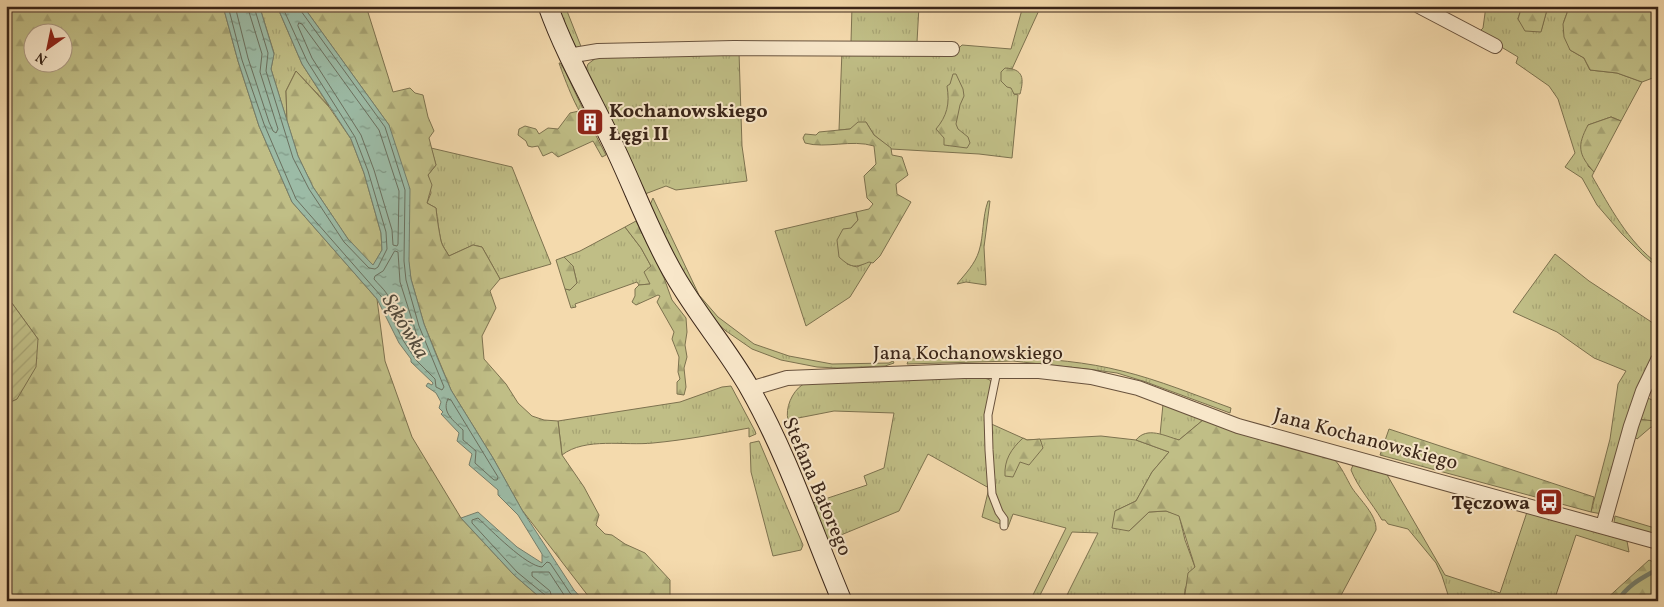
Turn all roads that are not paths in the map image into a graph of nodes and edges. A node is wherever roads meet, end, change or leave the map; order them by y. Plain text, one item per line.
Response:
1 (548, 6) edge
2 (1419, 6) edge
3 (1495, 46) dead end
4 (952, 49) dead end
5 (568, 56) junction
6 (1658, 360) edge
7 (997, 371) junction
8 (750, 389) junction
9 (1004, 526) dead end
10 (1603, 526) junction
11 (1658, 542) edge
12 (842, 601) edge

1 - 5 street
2 - 3 street
4 - 5 street
5 - 8 street
6 - 10 street
7 - 8 street, Jana Kochanowskiego
7 - 9 lane
7 - 10 street, Jana Kochanowskiego
8 - 12 street, Stefana Batorego
10 - 11 street, Jana Kochanowskiego

